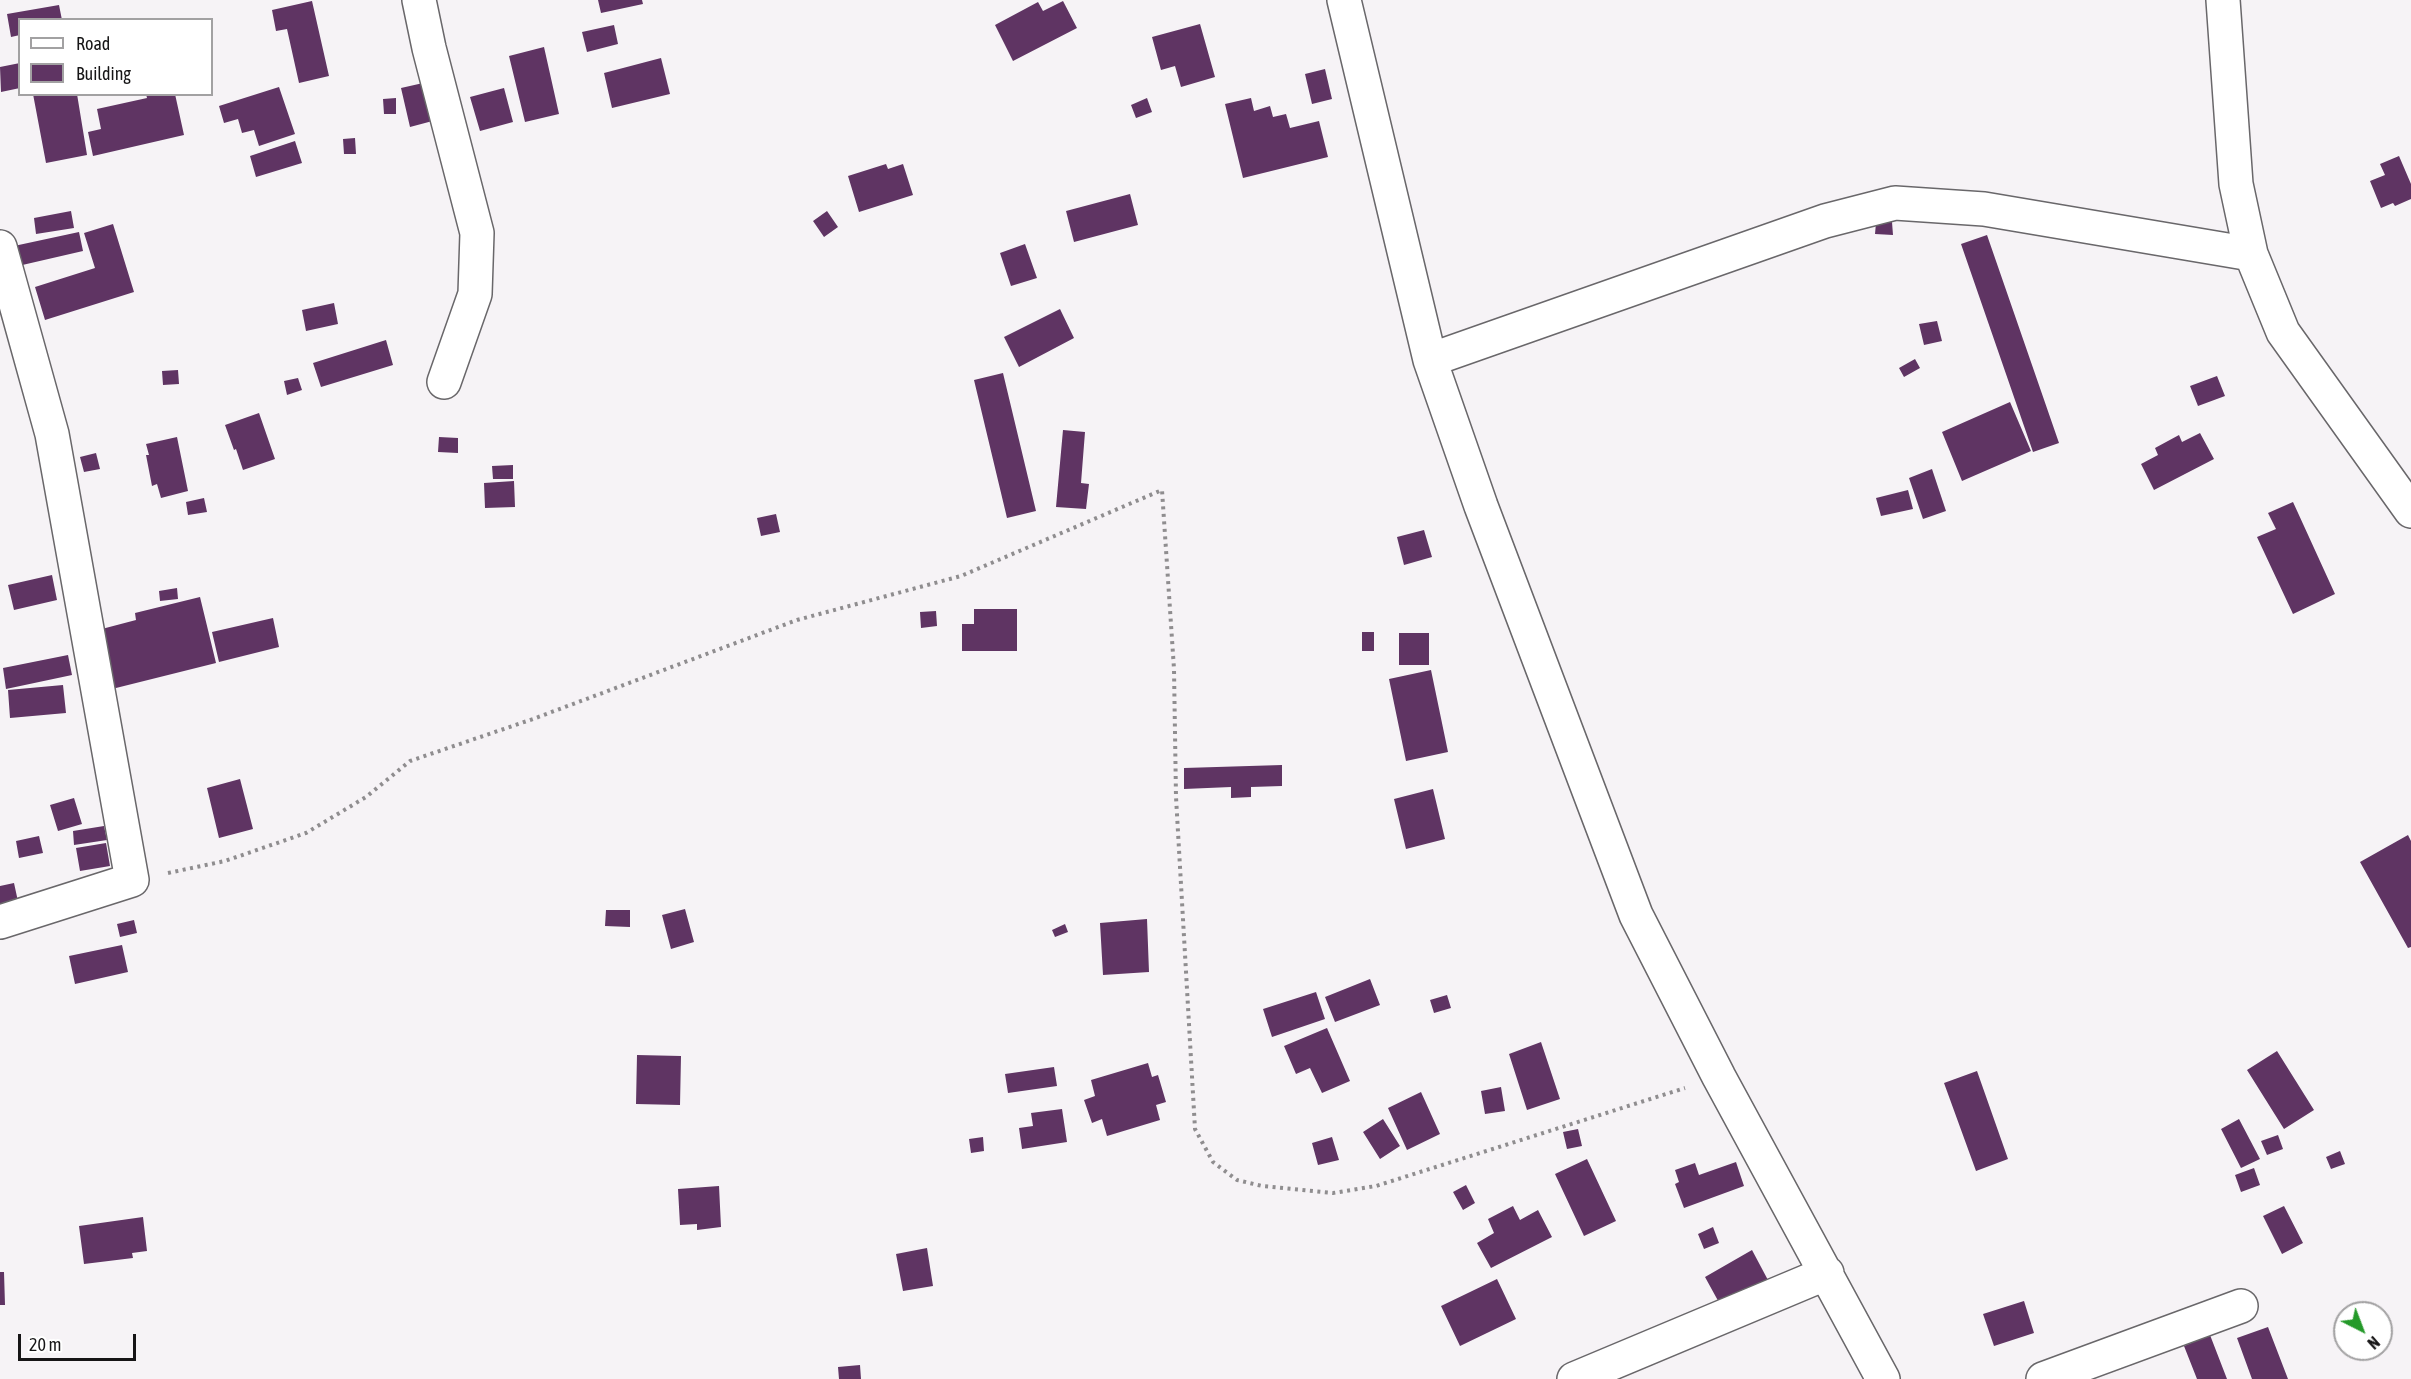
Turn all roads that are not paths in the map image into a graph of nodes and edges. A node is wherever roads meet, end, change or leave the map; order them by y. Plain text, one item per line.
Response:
1 (419, 0) edge
2 (1344, 0) edge
3 (2223, 0) edge
4 (0, 247) edge
5 (2251, 254) junction
6 (1430, 360) junction
7 (444, 381) dead end
8 (2409, 504) edge
9 (0, 922) edge
10 (1827, 1273) junction
11 (2241, 1306) dead end
12 (1574, 1379) edge
13 (1883, 1379) edge
14 (2043, 1379) edge

1 - 7 street
2 - 6 street
3 - 5 street
4 - 9 street
5 - 6 street
5 - 8 street
6 - 10 street
10 - 12 street
10 - 13 street
11 - 14 street

